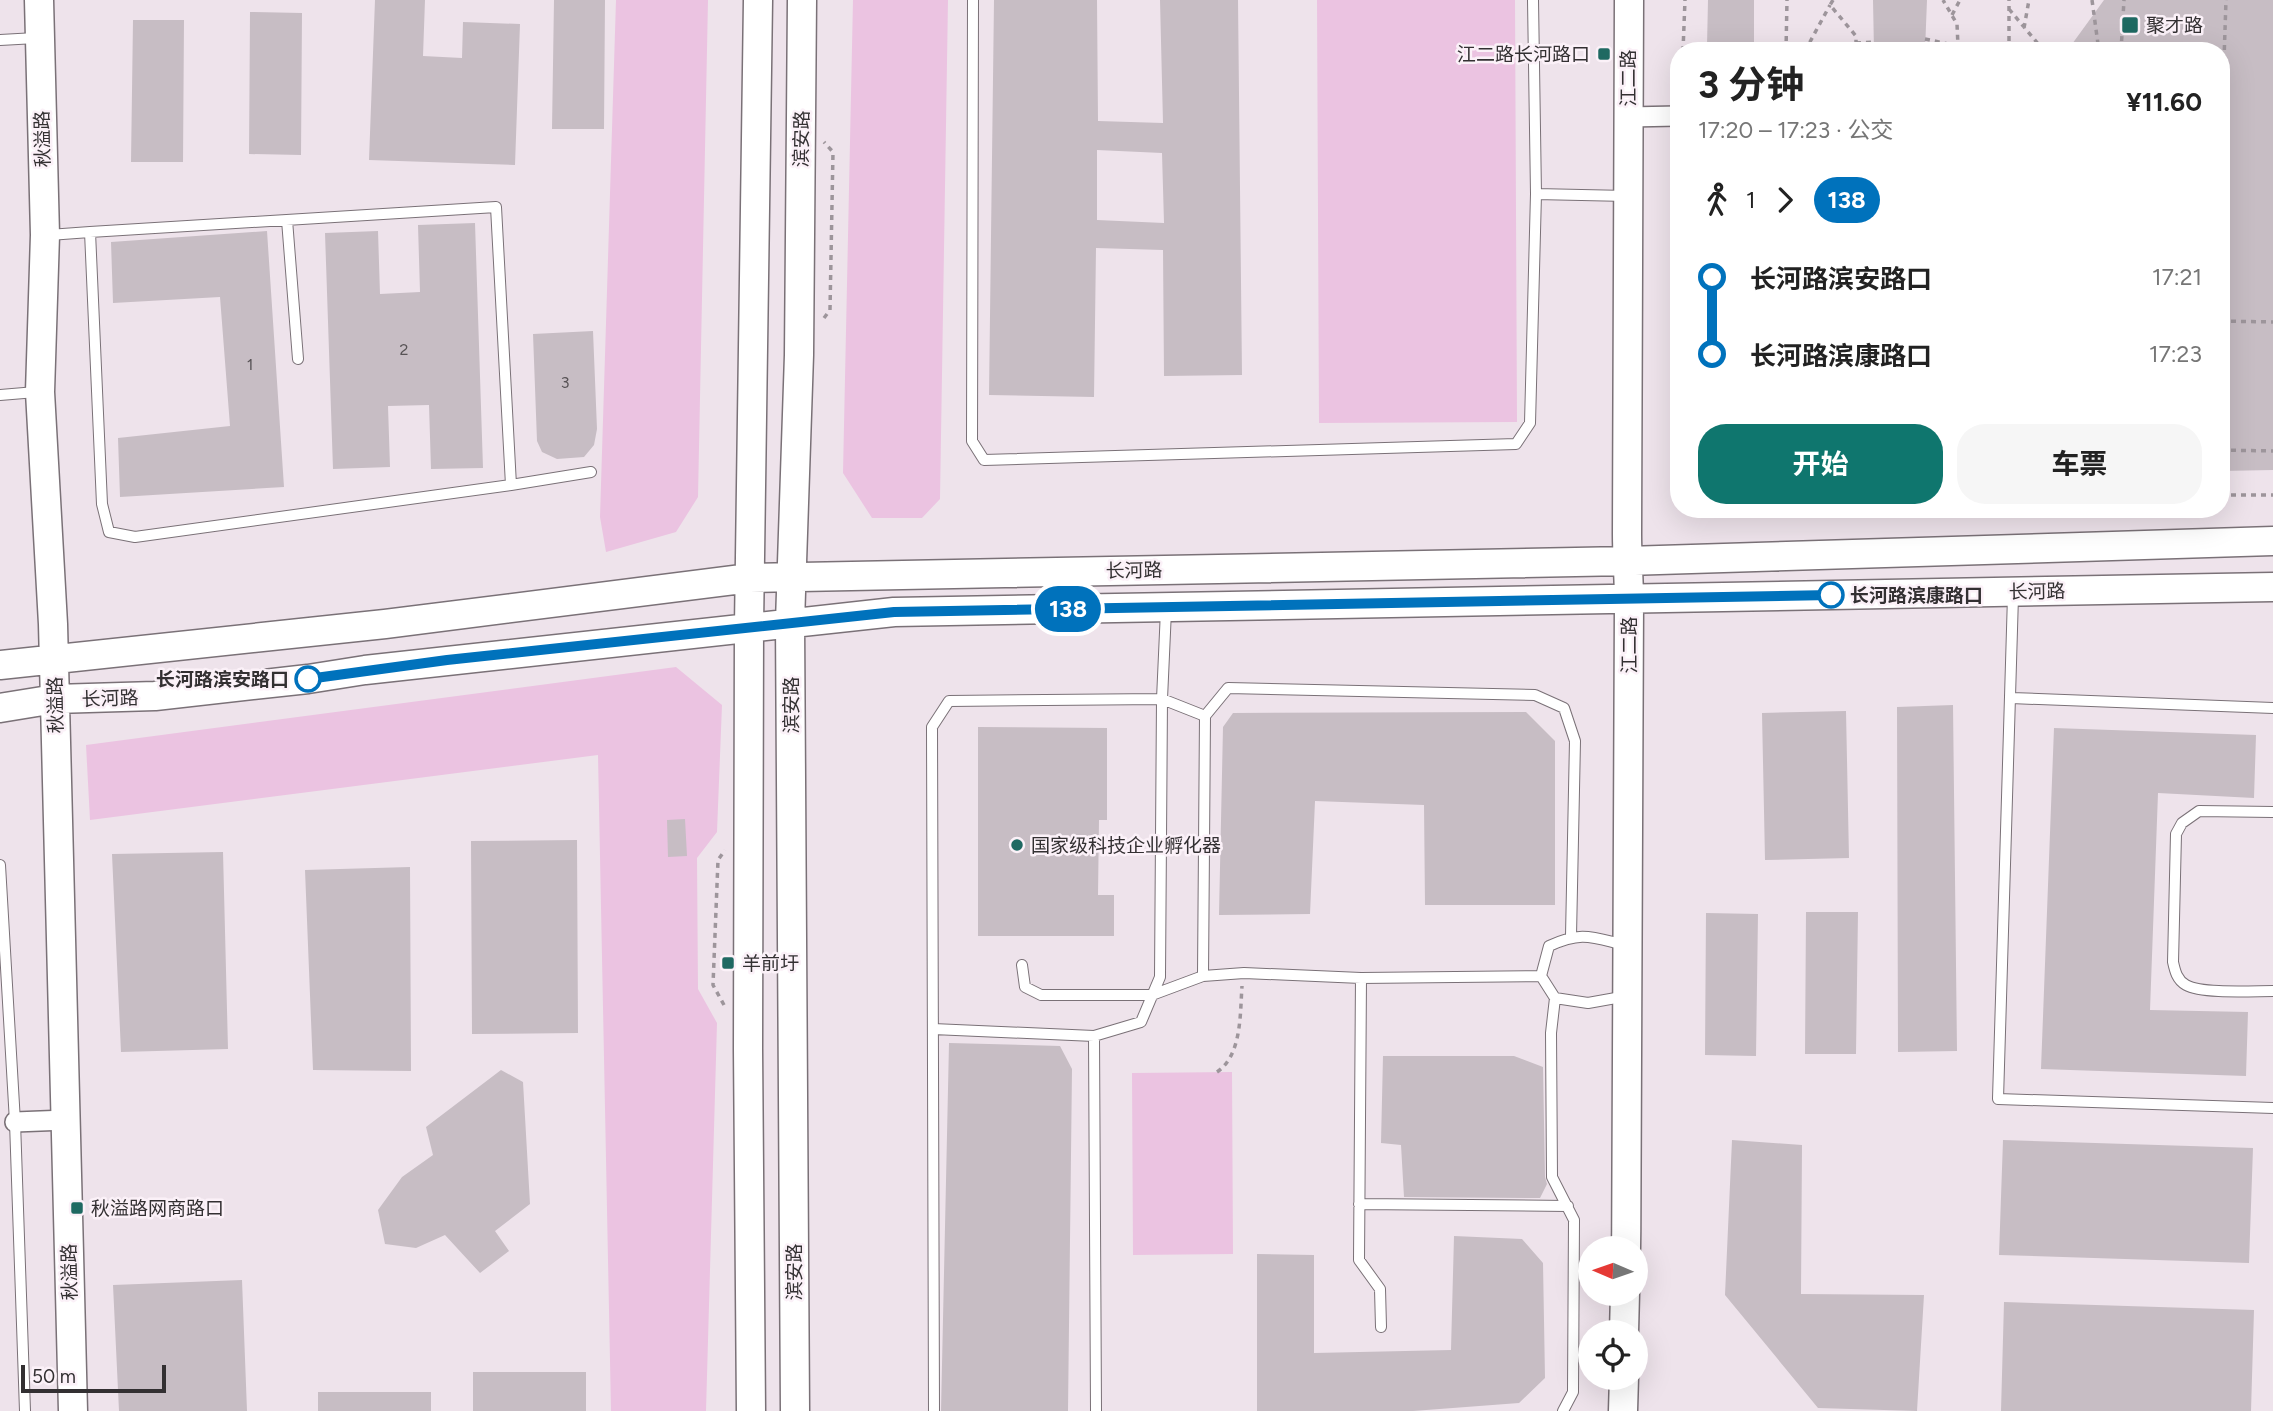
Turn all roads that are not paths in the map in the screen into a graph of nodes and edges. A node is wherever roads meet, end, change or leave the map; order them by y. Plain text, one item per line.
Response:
1 (39, 0) edge
2 (758, 0) edge
3 (802, 0) edge
4 (973, 0) edge
5 (1532, 0) edge
6 (1629, 0) edge
7 (40, 38) junction
8 (0, 40) edge
9 (1670, 116) edge
10 (1628, 117) junction
11 (1536, 194) junction
12 (1628, 196) junction
13 (287, 220) junction
14 (90, 232) junction
15 (45, 235) junction
16 (298, 359) dead end
17 (40, 392) junction
18 (0, 395) edge
19 (591, 472) dead end
20 (511, 485) junction
21 (2273, 541) edge
22 (1627, 561) junction
23 (791, 576) junction
24 (750, 578) junction
25 (2273, 587) edge
26 (2013, 592) junction
27 (1629, 598) junction
28 (1166, 607) junction
29 (790, 622) junction
30 (749, 626) junction
31 (54, 658) junction
32 (0, 665) edge
33 (2011, 698) junction
34 (55, 699) junction
35 (1162, 699) junction
36 (0, 708) edge
37 (2273, 708) edge
38 (1205, 716) junction
39 (2273, 812) edge
40 (0, 865) edge
41 (1571, 936) junction
42 (1629, 946) junction
43 (1022, 965) dead end
44 (1541, 975) junction
45 (1203, 976) junction
46 (1361, 978) junction
47 (2273, 991) edge
48 (1152, 995) junction
49 (1630, 996) junction
50 (1555, 998) junction
51 (933, 1029) junction
52 (1094, 1036) junction
53 (2273, 1108) edge
54 (66, 1120) junction
55 (15, 1122) junction
56 (1359, 1205) junction
57 (1568, 1206) junction
58 (1626, 1236) edge
59 (1381, 1326) dead end
60 (1624, 1390) edge
61 (25, 1411) edge
62 (73, 1411) edge
63 (751, 1411) edge
64 (794, 1411) edge
65 (934, 1411) edge
66 (1096, 1411) edge
67 (1563, 1411) edge
68 (1623, 1411) edge

1 - 7 main road, 秋溢路
2 - 24 main road
3 - 23 main road, 滨安路
4 - 11 lane
5 - 11 lane
6 - 10 main road, 江二路
7 - 8 lane
7 - 15 main road, 秋溢路
9 - 10 street
10 - 12 main road, 江二路
11 - 12 lane
12 - 22 main road, 江二路
13 - 14 lane
13 - 16 lane
13 - 20 lane
14 - 15 lane
14 - 20 lane
15 - 17 main road, 秋溢路
17 - 18 lane
17 - 31 main road, 秋溢路
19 - 20 lane
21 - 22 main road, 长河路
22 - 23 main road, 长河路
22 - 27 main road, 江二路
23 - 24 main road, 长河路
23 - 29 main road, 滨安路
24 - 30 main road
24 - 31 main road, 长河路
25 - 26 main road, 长河路
26 - 27 main road, 长河路
26 - 33 lane
27 - 28 main road, 长河路
27 - 42 main road, 江二路
28 - 29 main road, 长河路
28 - 35 lane
29 - 30 main road, 长河路
29 - 64 main road, 滨安路
30 - 34 main road, 长河路
30 - 63 main road
31 - 32 main road, 长河路
31 - 34 main road, 秋溢路
33 - 37 lane
33 - 53 lane
34 - 36 main road, 长河路
34 - 54 main road, 秋溢路
35 - 38 lane
35 - 48 lane
35 - 51 lane
38 - 41 lane
38 - 45 lane
39 - 47 lane
40 - 55 lane
41 - 42 lane
41 - 44 lane
42 - 49 main road, 江二路
43 - 48 lane
44 - 46 lane
44 - 50 lane
45 - 46 lane
45 - 48 lane
46 - 56 lane
48 - 52 lane
49 - 50 lane
49 - 58 main road, 江二路
50 - 57 lane
51 - 52 lane
51 - 65 lane
52 - 66 lane
54 - 55 street
54 - 62 main road, 秋溢路
55 - 61 lane
56 - 57 lane
56 - 59 lane
57 - 67 lane
60 - 68 main road

